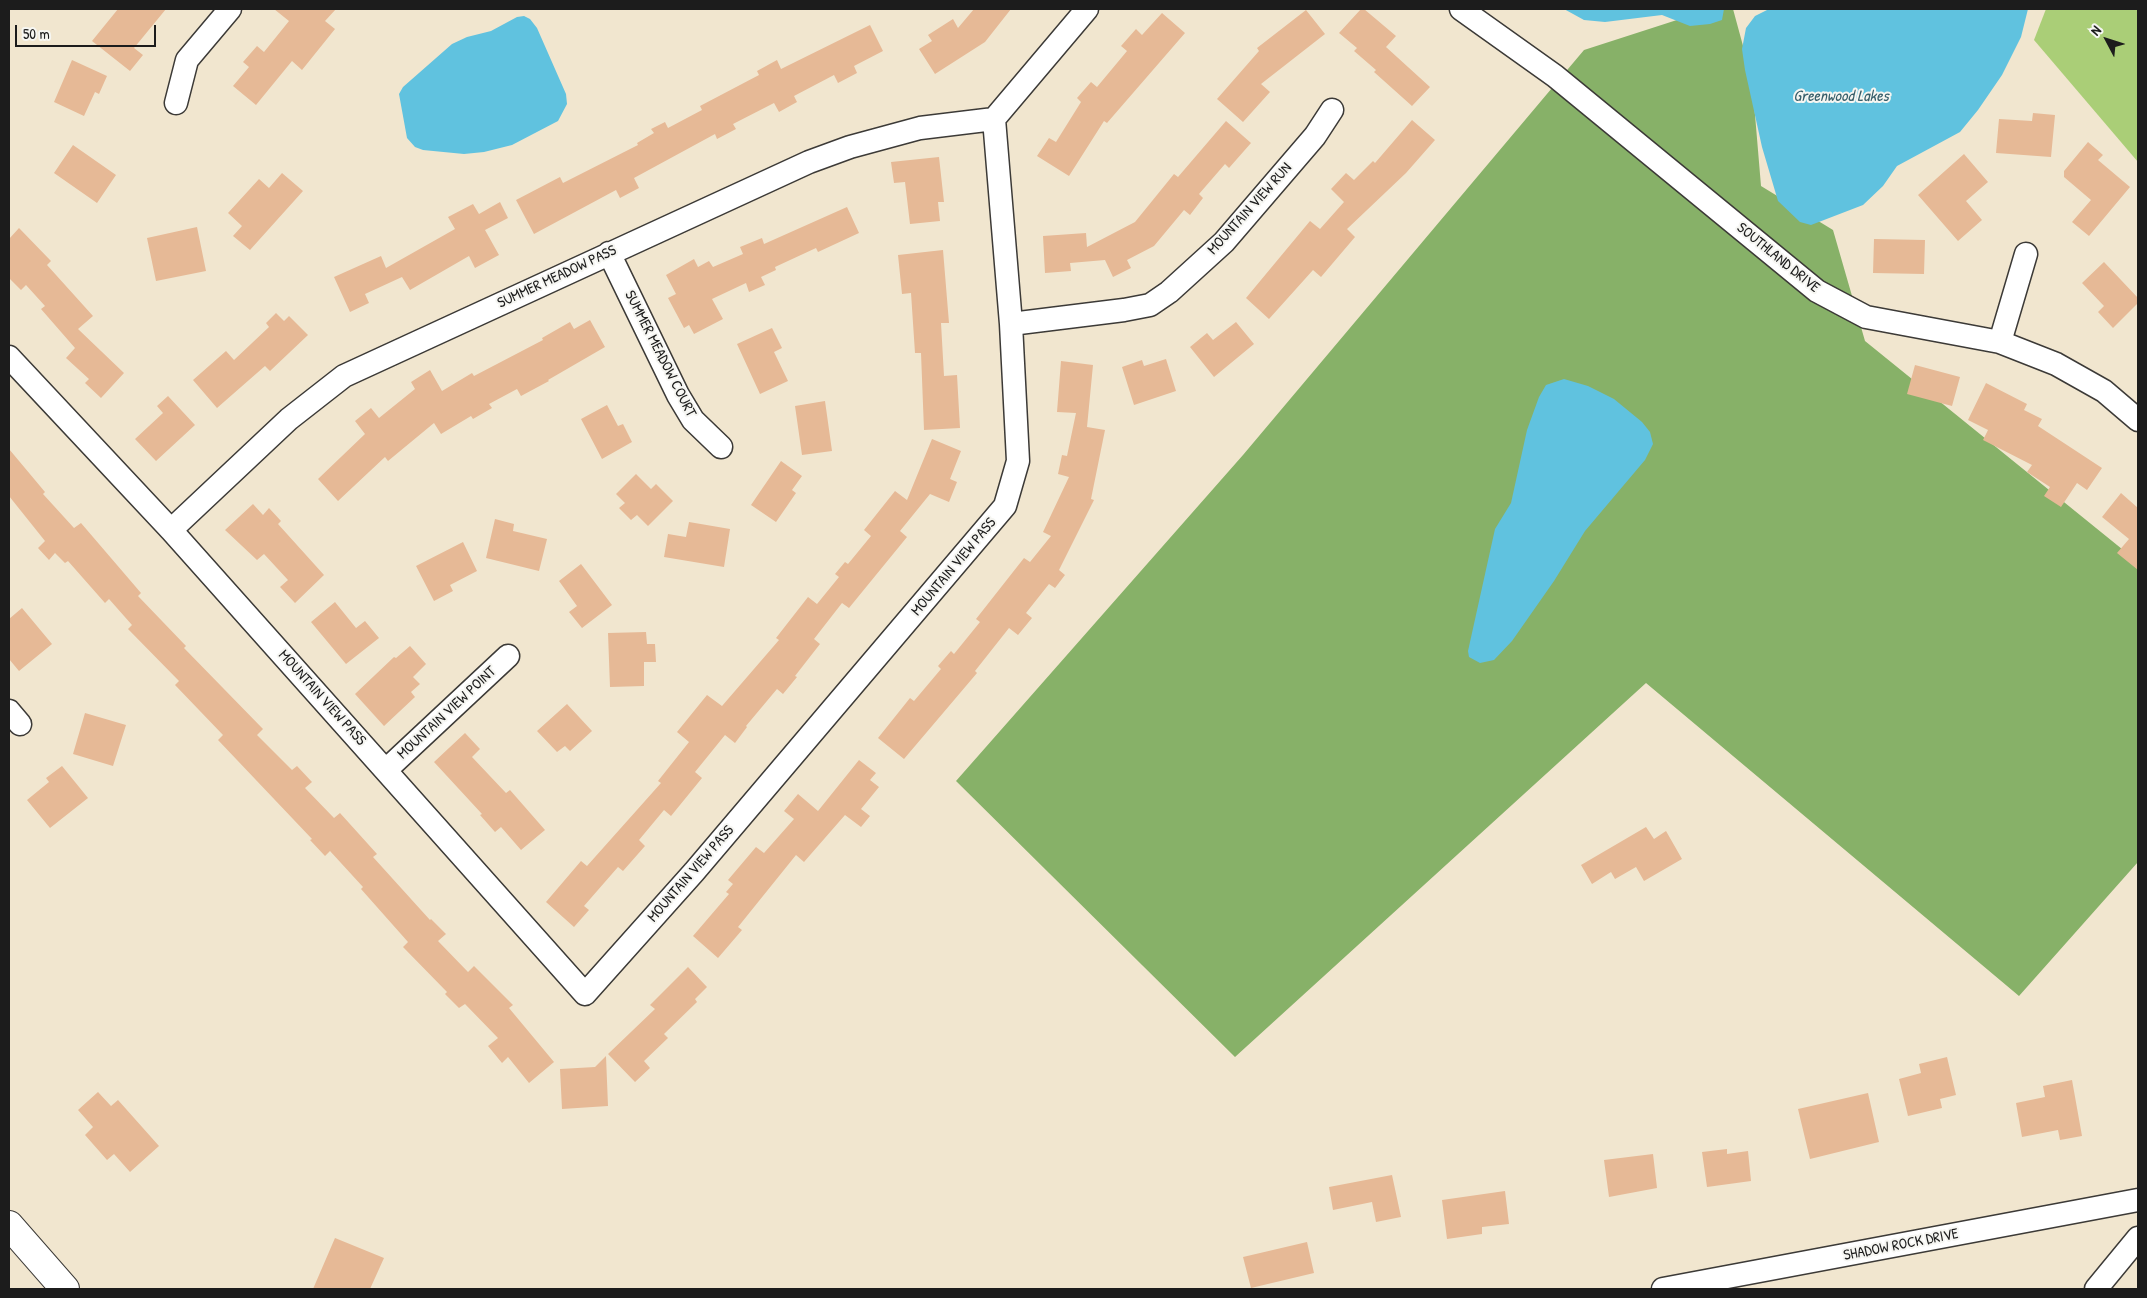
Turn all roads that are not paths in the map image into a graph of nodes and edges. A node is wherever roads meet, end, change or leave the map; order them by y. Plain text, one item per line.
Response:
1 (230, 9) edge
2 (1087, 9) edge
3 (1461, 9) edge
4 (176, 103) dead end
5 (1332, 110) dead end
6 (994, 119) junction
7 (609, 253) junction
8 (2026, 254) dead end
9 (1011, 324) junction
10 (2000, 342) junction
11 (9, 357) edge
12 (2138, 420) edge
13 (721, 447) dead end
14 (171, 530) junction
15 (508, 656) dead end
16 (386, 770) junction
17 (2138, 1200) edge
18 (9, 1225) edge
19 (2138, 1238) edge
20 (65, 1289) edge
21 (1663, 1289) edge
22 (2096, 1289) edge

1 - 4 street
2 - 6 street
3 - 10 street, SOUTHLAND DRIVE
5 - 9 street, MOUNTAIN VIEW RUN
6 - 7 street, SUMMER MEADOW PASS
6 - 9 street, MOUNTAIN VIEW PASS
7 - 13 street, SUMMER MEADOW COURT
7 - 14 street, SUMMER MEADOW PASS
8 - 10 street
9 - 16 street, MOUNTAIN VIEW PASS
10 - 12 street, SOUTHLAND DRIVE
11 - 14 street, MOUNTAIN VIEW PASS
14 - 16 street, MOUNTAIN VIEW PASS
15 - 16 street, MOUNTAIN VIEW POINT
17 - 21 street, SHADOW ROCK DRIVE
18 - 20 main road
19 - 22 street

